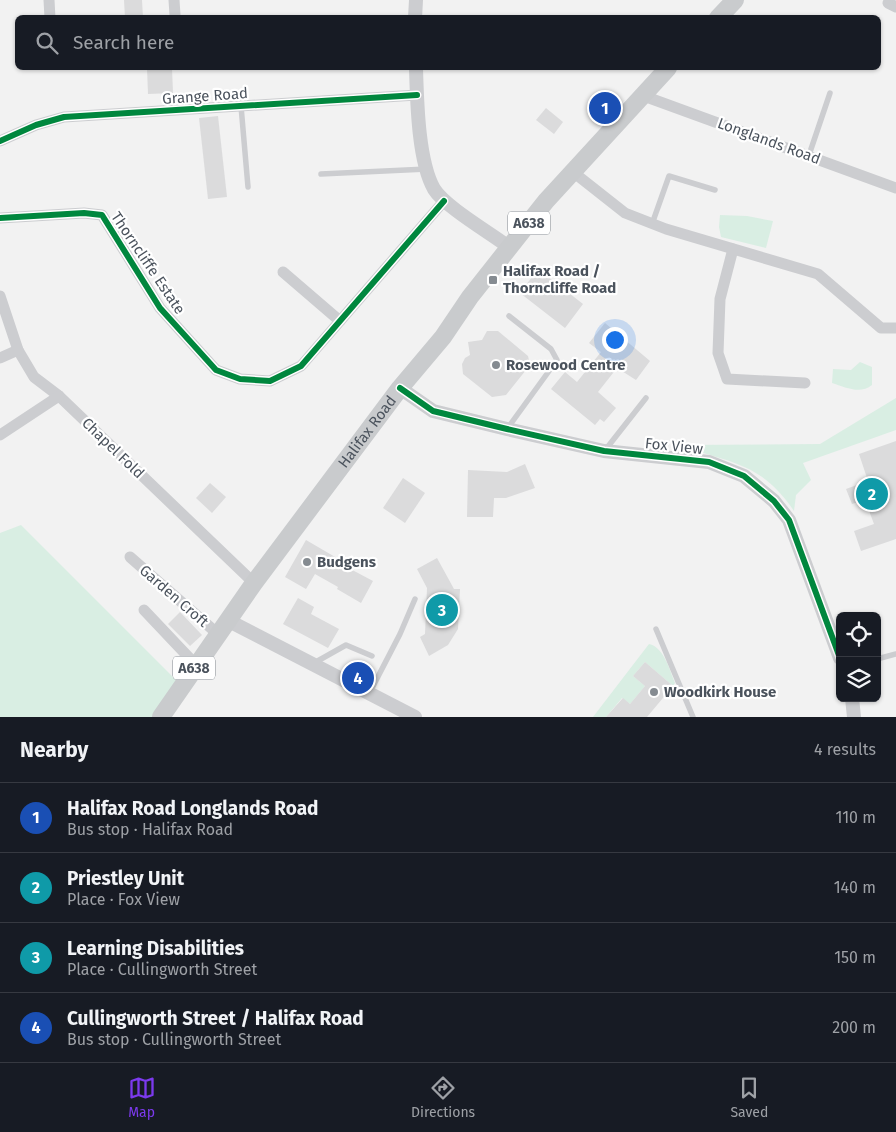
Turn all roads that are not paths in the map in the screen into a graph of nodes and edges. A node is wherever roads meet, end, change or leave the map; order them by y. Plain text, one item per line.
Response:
1 (49, 0) edge
2 (174, 0) edge
3 (416, 0) edge
4 (735, 0) edge
5 (890, 0) edge
6 (896, 7) edge
7 (175, 14) dead end
8 (50, 15) edge
9 (416, 15) edge
10 (721, 15) edge
11 (416, 70) edge
12 (666, 70) edge
13 (830, 93) dead end
14 (417, 95) junction
15 (641, 96) junction
16 (241, 106) junction
17 (0, 141) edge
18 (809, 155) junction
19 (426, 169) junction
20 (573, 172) junction
21 (321, 174) dead end
22 (248, 187) dead end
23 (896, 188) edge
24 (715, 190) dead end
25 (444, 201) junction
26 (0, 218) edge
27 (652, 224) junction
28 (510, 248) junction
29 (733, 249) junction
30 (283, 272) dead end
31 (0, 296) edge
32 (509, 316) dead end
33 (340, 320) junction
34 (896, 328) edge
35 (18, 350) junction
36 (0, 358) edge
37 (804, 383) dead end
38 (400, 388) junction
39 (59, 396) junction
40 (646, 398) dead end
41 (507, 429) junction
42 (0, 435) edge
43 (604, 451) junction
44 (130, 557) dead end
45 (254, 583) junction
46 (415, 599) dead end
47 (144, 610) dead end
48 (224, 628) junction
49 (656, 629) dead end
50 (896, 654) edge
51 (372, 656) dead end
52 (840, 657) edge
53 (881, 658) edge
54 (312, 664) junction
55 (196, 665) junction
56 (369, 694) junction
57 (852, 702) edge
58 (161, 717) edge
59 (415, 717) edge
60 (693, 717) edge
61 (854, 717) edge

1 - 8 street
2 - 7 street
3 - 9 street
4 - 10 main road
5 - 6 street
11 - 14 street
12 - 15 main road, Halifax Road / A638
13 - 18 lane
14 - 16 street, Grange Road
14 - 19 street
15 - 18 street, Longlands Road
15 - 20 main road, Halifax Road / A638
16 - 17 street, Grange Road
16 - 22 lane
18 - 23 street, Longlands Road
19 - 21 lane
19 - 25 street
20 - 27 street
20 - 28 main road, Halifax Road / A638
24 - 27 lane
25 - 28 street
25 - 33 street, Thorncliffe Estate
26 - 33 street, Thorncliffe Estate
27 - 29 street
28 - 38 main road, Halifax Road / A638
29 - 34 street
29 - 37 street
30 - 33 street
31 - 35 street, Chapel Fold
32 - 41 lane
35 - 36 street
35 - 39 street, Chapel Fold
38 - 41 street, Fox View
38 - 45 main road, Halifax Road / A638
39 - 42 street
39 - 45 street, Chapel Fold
40 - 43 lane
41 - 43 street, Fox View
43 - 52 street, Fox View
44 - 48 street, Garden Croft
45 - 48 main road, Halifax Road / A638
46 - 56 lane
47 - 55 street
48 - 54 street
48 - 55 main road, Halifax Road / A638
49 - 60 lane
50 - 53 lane
51 - 54 lane
54 - 56 street
55 - 58 main road, Halifax Road / A638
56 - 59 street
57 - 61 street

